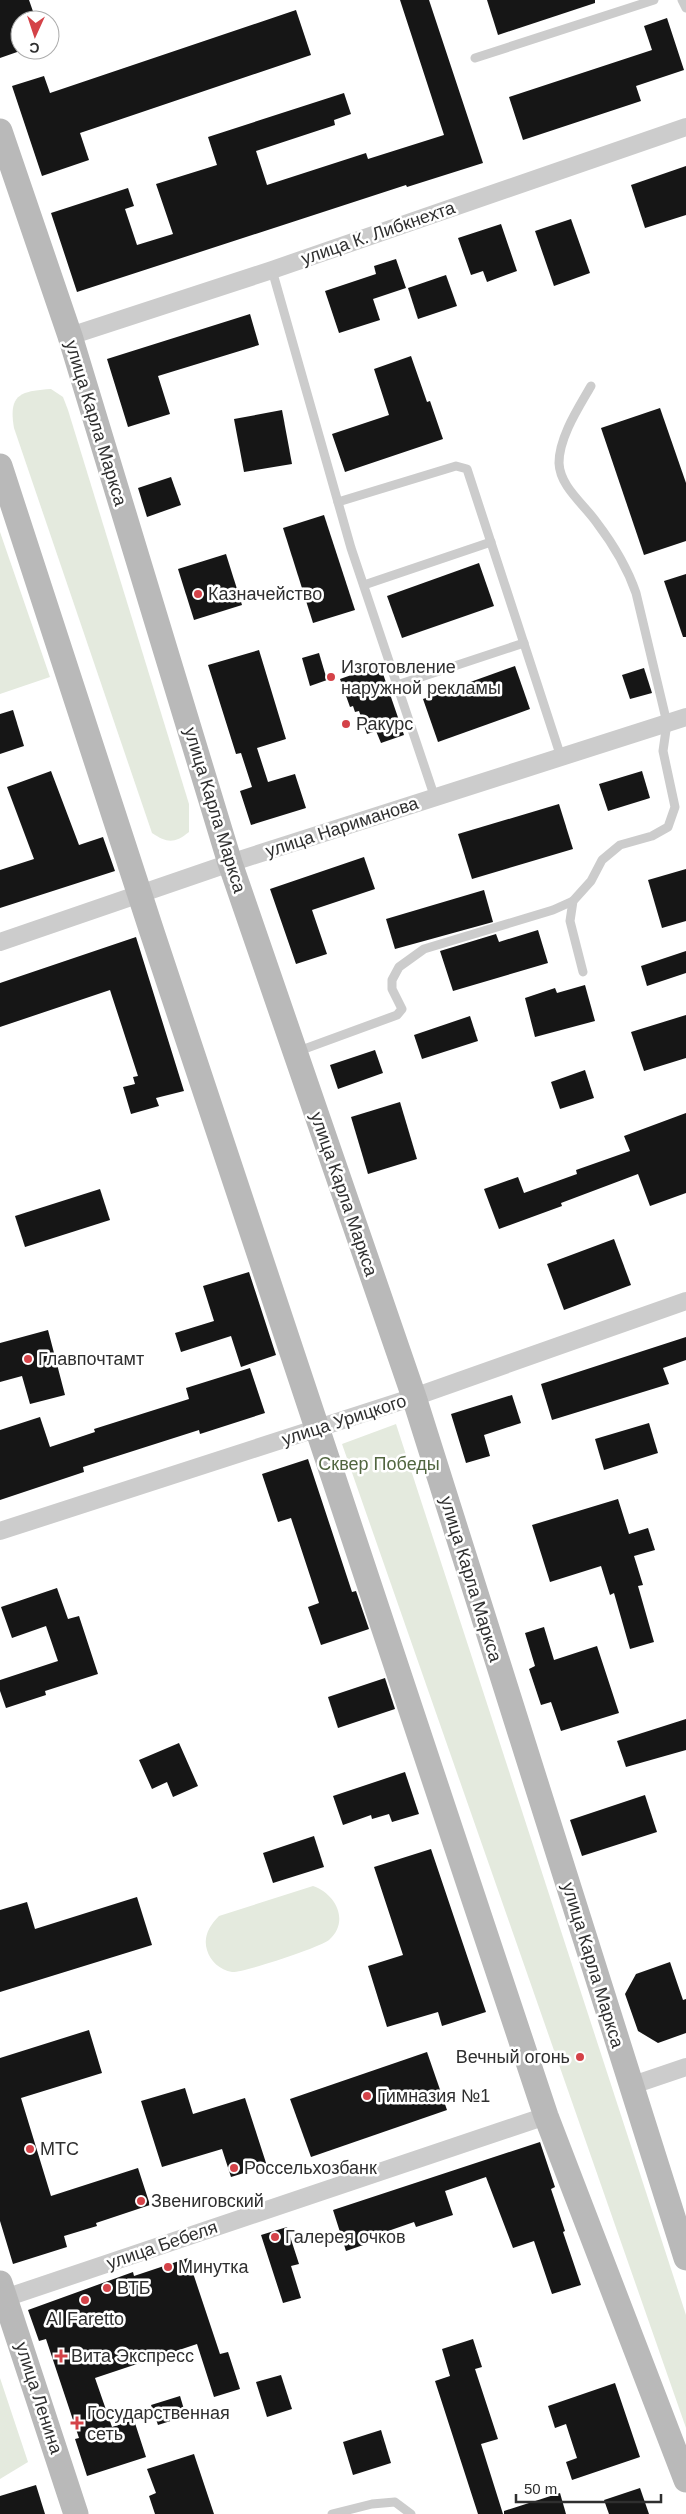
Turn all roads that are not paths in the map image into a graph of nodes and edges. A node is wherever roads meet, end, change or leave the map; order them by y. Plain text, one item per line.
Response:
1 (654, 0) edge
2 (682, 0) edge
3 (686, 8) edge
4 (475, 58) dead end
5 (686, 127) edge
6 (0, 131) edge
7 (272, 270) junction
8 (70, 336) junction
9 (591, 386) dead end
10 (0, 466) edge
11 (338, 502) junction
12 (491, 542) junction
13 (364, 585) junction
14 (524, 644) junction
15 (398, 685) junction
16 (686, 717) edge
17 (667, 723) junction
18 (561, 757) junction
19 (435, 798) junction
20 (230, 863) junction
21 (139, 894) junction
22 (573, 902) junction
23 (0, 942) edge
24 (582, 972) dead end
25 (295, 1052) junction
26 (686, 1301) edge
27 (414, 1397) junction
28 (317, 1429) junction
29 (0, 1531) edge
30 (686, 2067) edge
31 (630, 2086) junction
32 (546, 2116) junction
33 (686, 2258) edge
34 (2, 2290) edge
35 (686, 2480) edge
36 (76, 2514) edge
37 (332, 2514) edge
38 (411, 2514) edge

1 - 4 lane
2 - 3 lane
5 - 7 street, улица К. Либкнехта
6 - 8 main road, улица Карла Маркса
7 - 8 street, улица К. Либкнехта
7 - 11 lane
8 - 20 main road, улица Карла Маркса
9 - 17 lane
10 - 21 main road
11 - 12 lane
11 - 13 lane
12 - 13 lane
12 - 14 lane
13 - 15 lane
14 - 15 lane
14 - 18 lane
15 - 19 lane
16 - 17 street, улица Нариманова
17 - 18 street, улица Нариманова
17 - 22 lane
18 - 19 street, улица Нариманова
19 - 20 street, улица Нариманова
20 - 21 street, улица Нариманова
20 - 25 main road, улица Карла Маркса
21 - 23 street, улица Нариманова
21 - 28 main road
22 - 24 lane
22 - 25 lane
25 - 27 main road, улица Карла Маркса
26 - 27 street, улица Урицкого
27 - 28 street, улица Урицкого
27 - 31 main road, улица Карла Маркса
28 - 29 street, улица Урицкого
28 - 32 main road
30 - 31 street
31 - 33 main road, улица Карла Маркса
32 - 34 street, улица Бебеля
32 - 35 main road
34 - 36 main road, улица Ленина
37 - 38 lane

